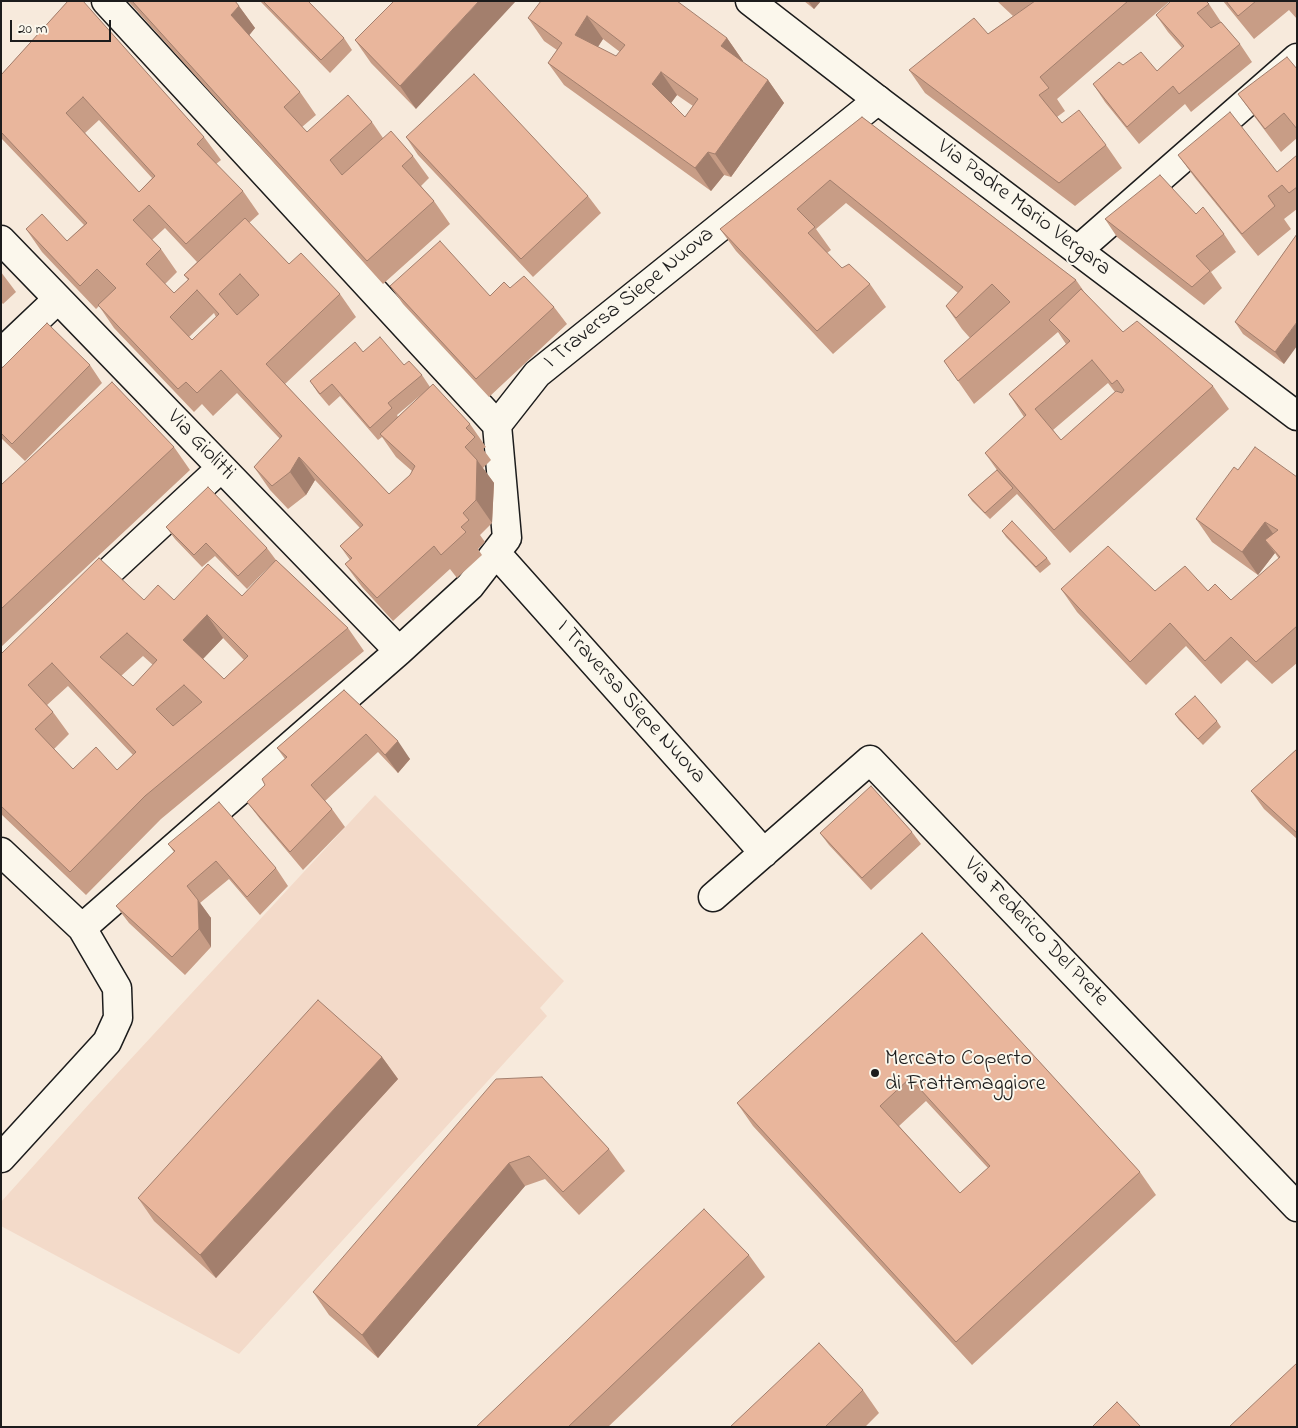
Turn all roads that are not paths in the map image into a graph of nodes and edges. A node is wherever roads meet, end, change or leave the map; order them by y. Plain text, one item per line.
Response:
1 (106, 1) edge
2 (750, 1) edge
3 (1297, 58) edge
4 (878, 100) junction
5 (1, 240) edge
6 (1078, 250) junction
7 (58, 299) junction
8 (1, 353) edge
9 (1297, 416) edge
10 (497, 425) junction
11 (221, 468) junction
12 (496, 553) junction
13 (67, 610) edge
14 (399, 651) junction
15 (1, 852) edge
16 (764, 853) junction
17 (712, 898) dead end
18 (82, 928) junction
19 (1, 1158) edge
20 (1297, 1208) edge

1 - 10 street
2 - 4 street, Via Padre Mario Vergara
3 - 6 street
4 - 6 street, Via Padre Mario Vergara
4 - 10 street, I Traversa Siepe Nuova
5 - 7 street, Via Giolitti
6 - 9 street, Via Padre Mario Vergara
7 - 8 street
7 - 11 street, Via Giolitti
10 - 12 street
11 - 13 street
11 - 14 street, Via Giolitti
12 - 14 street
12 - 16 street, I Traversa Siepe Nuova
14 - 18 street
15 - 18 street
16 - 17 street
16 - 20 street, Via Federico Del Prete
18 - 19 street

